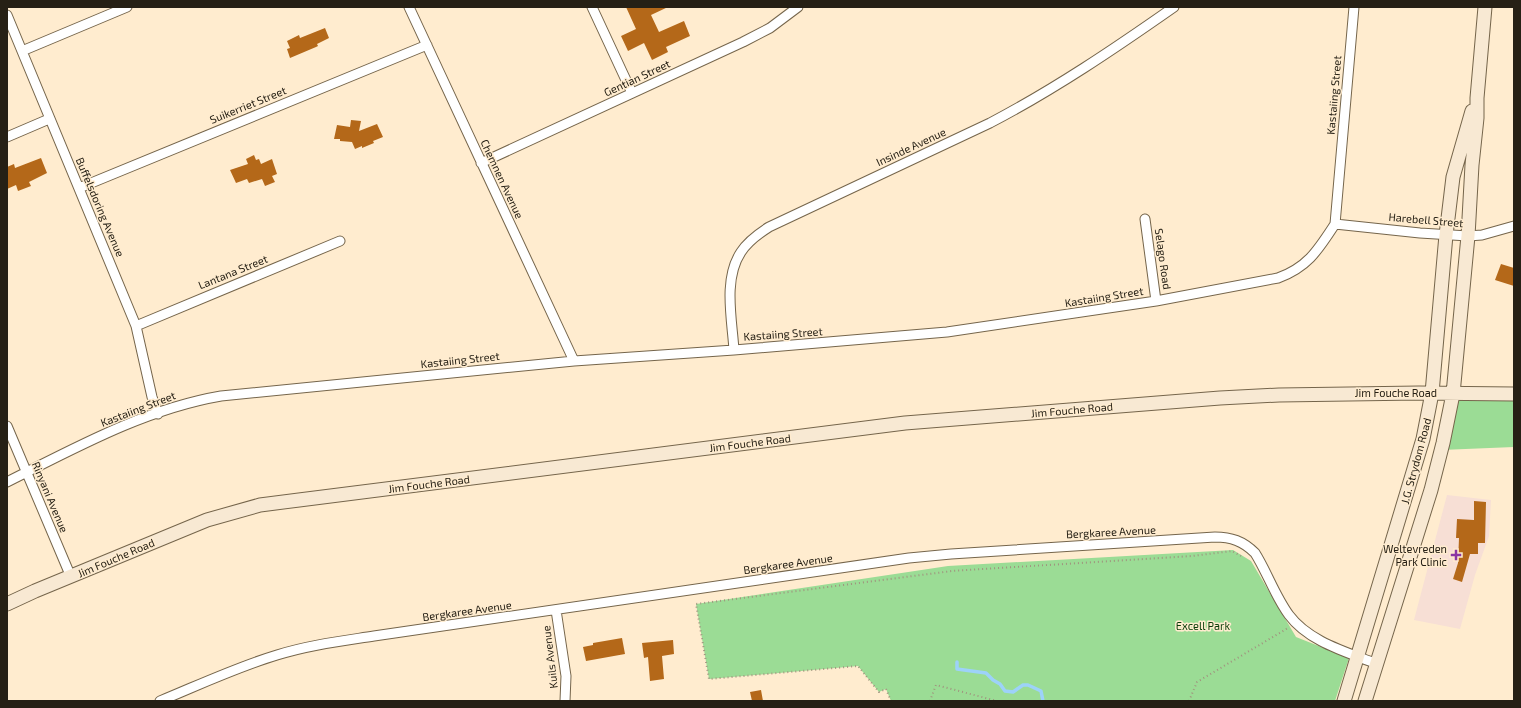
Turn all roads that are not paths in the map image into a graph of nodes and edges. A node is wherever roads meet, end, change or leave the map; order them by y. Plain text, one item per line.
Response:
1 (127, 7) edge
2 (409, 7) edge
3 (592, 7) edge
4 (798, 7) edge
5 (1174, 7) edge
6 (1354, 7) edge
7 (1485, 7) edge
8 (7, 15) edge
9 (427, 45) junction
10 (22, 51) junction
11 (632, 93) junction
12 (1477, 98) junction
13 (49, 119) junction
14 (7, 137) edge
15 (481, 163) junction
16 (79, 188) junction
17 (1145, 219) dead end
18 (1335, 224) junction
19 (1514, 226) edge
20 (1446, 235) junction
21 (1468, 236) junction
22 (340, 241) dead end
23 (1156, 301) junction
24 (136, 326) junction
25 (734, 350) junction
26 (574, 361) junction
27 (1432, 393) junction
28 (1454, 394) junction
29 (1514, 394) edge
30 (158, 414) junction
31 (7, 426) edge
32 (26, 472) junction
33 (7, 482) edge
34 (71, 577) junction
35 (7, 604) edge
36 (556, 610) junction
37 (1358, 657) junction
38 (1377, 664) junction
39 (160, 701) edge
40 (565, 701) edge
41 (1344, 701) edge
42 (1365, 701) edge

1 - 10 street
2 - 9 street, Chemnen Avenue
3 - 11 street
4 - 11 street, Gentian Street
5 - 25 street, Insinde Avenue
6 - 18 street, Kastaiing Street
7 - 12 street, J.G. Strydom Road
8 - 10 street, Buffelsdoring Avenue
9 - 15 street, Chemnen Avenue
9 - 16 street, Suikerriet Street
10 - 13 street, Buffelsdoring Avenue
11 - 15 street, Gentian Street
12 - 20 street, J.G. Strydom Road
12 - 21 street, J.G. Strydom Road
13 - 14 street
13 - 16 street, Buffelsdoring Avenue
15 - 26 street, Chemnen Avenue
16 - 24 street, Buffelsdoring Avenue
17 - 23 street, Selago Road
18 - 20 street, Harebell Street
18 - 23 street, Kastaiing Street
19 - 21 street, Harebell Street
20 - 21 street, Harebell Street
20 - 27 street, J.G. Strydom Road
21 - 28 street, J.G. Strydom Road
22 - 24 street, Lantana Street
23 - 25 street, Kastaiing Street
24 - 30 street, Buffelsdoring Avenue
25 - 26 street, Kastaiing Street
26 - 30 street, Kastaiing Street
27 - 28 street, Jim Fouche Road
27 - 34 street, Jim Fouche Road
27 - 37 street, J.G. Strydom Road
28 - 29 street, Jim Fouche Road
28 - 38 street, J.G. Strydom Road
30 - 32 street, Kastaiing Street
31 - 32 street, Rinyani Avenue
32 - 33 street, Kastaiing Street
32 - 34 street, Rinyani Avenue
34 - 35 street, Jim Fouche Road
36 - 37 street, Bergkaree Avenue
36 - 39 street, Bergkaree Avenue
36 - 40 street, Kuils Avenue
37 - 38 street, Bergkaree Avenue
37 - 41 street, J.G. Strydom Road
38 - 42 street, J.G. Strydom Road

